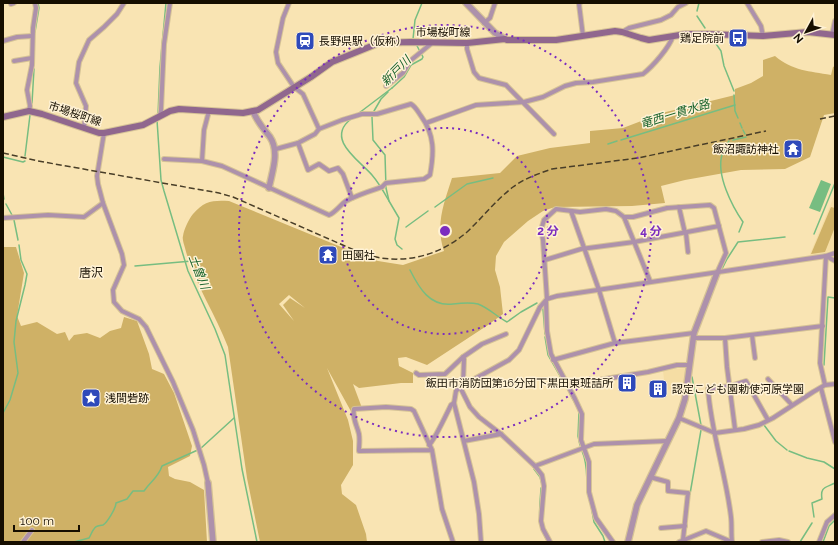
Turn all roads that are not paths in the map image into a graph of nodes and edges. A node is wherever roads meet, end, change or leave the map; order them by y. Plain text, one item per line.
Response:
1 (35, 3) edge
2 (124, 3) edge
3 (170, 3) edge
4 (289, 3) edge
5 (466, 3) edge
6 (495, 3) edge
7 (580, 3) edge
8 (686, 3) edge
9 (747, 3) edge
10 (835, 21) edge
11 (484, 23) junction
12 (622, 32) junction
13 (833, 35) edge
14 (32, 36) junction
15 (583, 36) junction
16 (673, 36) junction
17 (763, 36) junction
18 (504, 39) junction
19 (3, 41) edge
20 (432, 43) junction
21 (467, 43) junction
22 (32, 58) junction
23 (14, 61) dead end
24 (386, 86) dead end
25 (294, 87) junction
26 (524, 102) junction
27 (29, 111) junction
28 (209, 111) junction
29 (253, 111) junction
30 (3, 117) edge
31 (157, 117) junction
32 (426, 123) junction
33 (84, 128) junction
34 (318, 128) junction
35 (104, 133) junction
36 (554, 134) dead end
37 (298, 143) junction
38 (276, 149) junction
39 (164, 159) dead end
40 (202, 161) junction
41 (269, 188) junction
42 (352, 198) junction
43 (103, 203) junction
44 (679, 207) junction
45 (571, 211) junction
46 (624, 217) junction
47 (3, 218) edge
48 (719, 226) junction
49 (685, 233) junction
50 (634, 242) junction
51 (584, 249) junction
52 (688, 252) dead end
53 (835, 253) edge
54 (826, 256) junction
55 (545, 260) junction
56 (835, 261) edge
57 (717, 273) junction
58 (650, 281) junction
59 (599, 290) junction
60 (547, 300) junction
61 (823, 326) junction
62 (506, 334) dead end
63 (752, 335) junction
64 (694, 336) junction
65 (725, 338) junction
66 (615, 343) junction
67 (463, 357) junction
68 (755, 358) dead end
69 (553, 360) junction
70 (690, 365) junction
71 (416, 373) dead end
72 (768, 379) dead end
73 (835, 384) edge
74 (568, 385) junction
75 (462, 386) junction
76 (730, 386) junction
77 (823, 386) junction
78 (454, 403) junction
79 (792, 405) junction
80 (679, 418) junction
81 (768, 420) junction
82 (735, 429) junction
83 (715, 433) junction
84 (500, 434) junction
85 (464, 441) junction
86 (667, 441) junction
87 (835, 442) edge
88 (429, 445) junction
89 (583, 448) junction
90 (432, 450) junction
91 (535, 466) junction
92 (650, 477) junction
93 (208, 483) joint
94 (835, 515) edge
95 (685, 526) junction
96 (661, 528) dead end
97 (32, 530) dead end
98 (681, 541) edge
99 (23, 542) edge
100 (213, 542) edge
101 (454, 542) edge
102 (481, 542) edge
103 (550, 542) edge
104 (613, 542) edge
105 (628, 542) edge
106 (732, 542) edge
107 (762, 542) edge
108 (788, 542) edge
109 (819, 542) edge

1 - 14 street
2 - 33 street
3 - 31 street
4 - 25 street
5 - 11 street
6 - 11 street
7 - 15 street
8 - 12 street
9 - 17 street
10 - 13 street
11 - 18 street
12 - 15 main road, 市場桜町線
12 - 16 main road, 市場桜町線
13 - 17 main road, 市場桜町線
14 - 19 street
14 - 22 street
15 - 18 main road, 市場桜町線
16 - 17 main road, 市場桜町線
16 - 26 street
18 - 21 main road, 市場桜町線
20 - 21 main road, 市場桜町線
20 - 24 street
20 - 25 main road, 市場桜町線
21 - 26 street
22 - 23 street
22 - 27 street
25 - 29 main road, 市場桜町線
25 - 34 street
26 - 32 street
26 - 36 street
27 - 30 main road, 市場桜町線
27 - 33 main road, 市場桜町線
28 - 29 main road, 市場桜町線
28 - 31 main road, 市場桜町線
28 - 40 street
29 - 38 street
31 - 35 main road, 市場桜町線
32 - 34 street
32 - 42 street
33 - 35 main road, 市場桜町線
34 - 37 street
35 - 43 street
37 - 38 street
37 - 42 street
38 - 41 street
39 - 40 street
40 - 41 street
41 - 42 street
43 - 47 street
43 - 93 street
44 - 46 street
44 - 48 street
44 - 49 street
45 - 46 street
45 - 51 street
45 - 55 street
46 - 50 street
48 - 49 street
48 - 57 street
49 - 50 street
49 - 52 street
50 - 51 street
50 - 58 street
51 - 55 street
51 - 59 street
53 - 54 street
54 - 56 street
54 - 57 street
54 - 61 street
55 - 60 street
57 - 58 street
57 - 64 street
58 - 59 street
59 - 60 street
59 - 66 street
60 - 69 street
60 - 75 street
61 - 63 street
61 - 77 street
62 - 67 street
63 - 65 street
63 - 68 street
64 - 65 street
64 - 66 street
64 - 70 street
65 - 76 street
66 - 69 street
67 - 71 street
67 - 75 street
69 - 74 street
70 - 74 street
70 - 80 street
72 - 79 street
73 - 77 street
74 - 89 street
75 - 78 street
75 - 84 street
76 - 81 street
76 - 82 street
76 - 83 street
77 - 79 street
77 - 87 street
78 - 85 street
78 - 88 street
79 - 81 street
80 - 83 street
80 - 86 street
81 - 82 street
82 - 83 street
83 - 106 street
84 - 85 street
84 - 91 street
85 - 102 street
86 - 89 street
86 - 92 street
88 - 90 street
88 - 90 street
89 - 91 street
89 - 104 street
90 - 101 street
91 - 103 street
92 - 95 street
92 - 105 street
93 - 100 street
94 - 109 street
95 - 96 street
95 - 98 street
97 - 99 street
98 - 106 street
107 - 108 street

